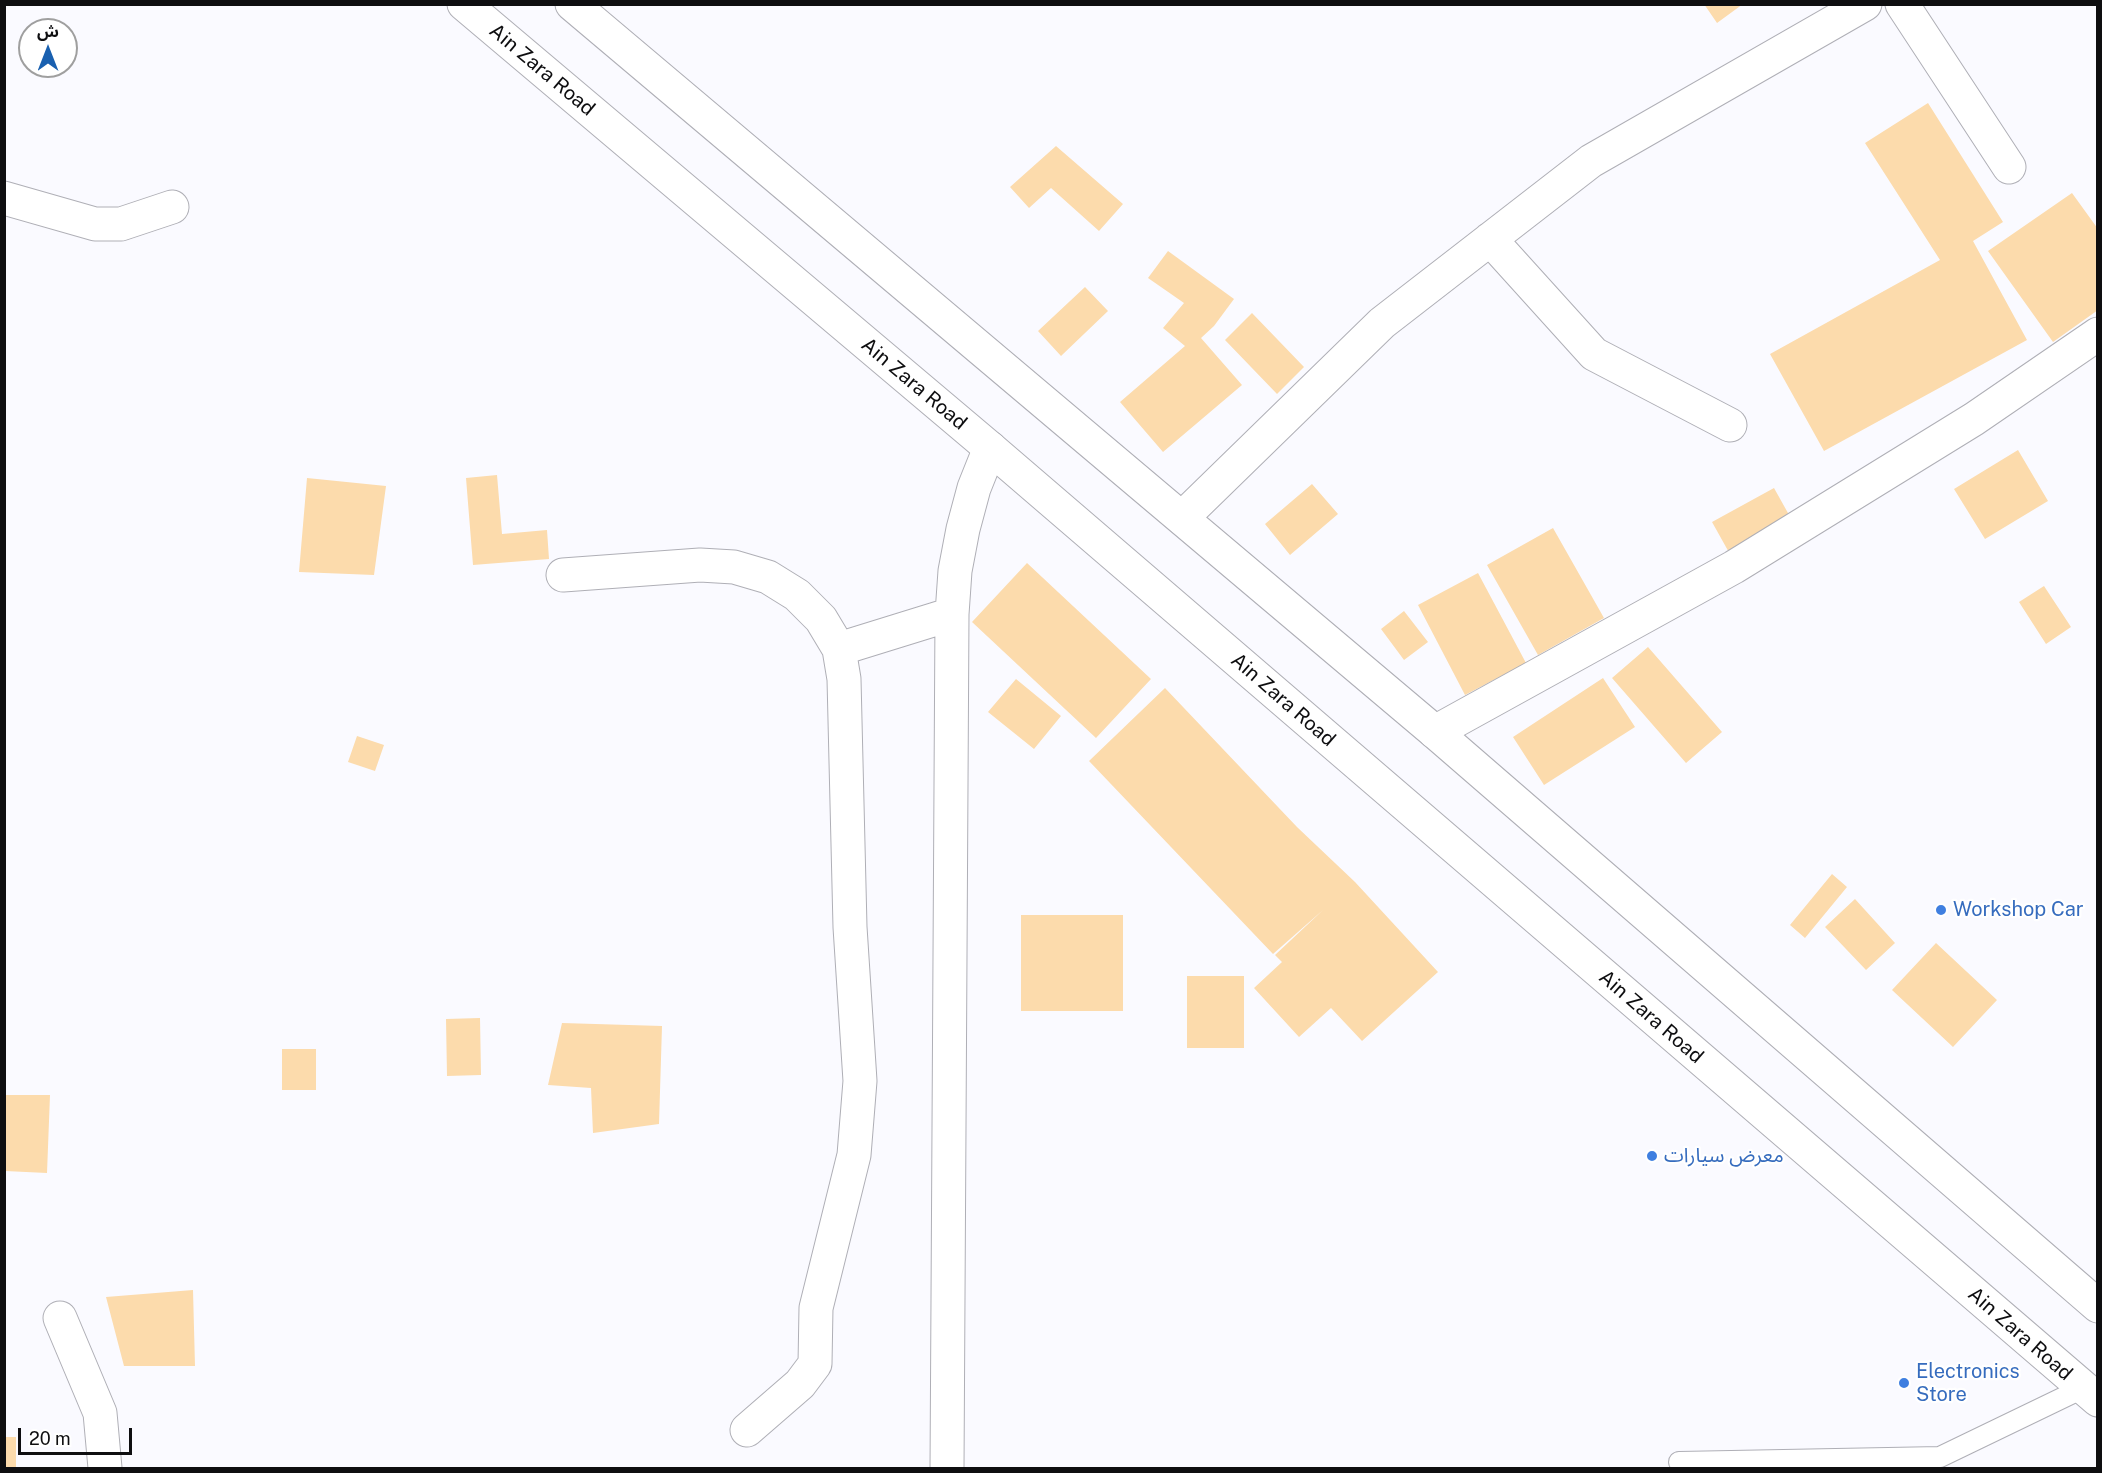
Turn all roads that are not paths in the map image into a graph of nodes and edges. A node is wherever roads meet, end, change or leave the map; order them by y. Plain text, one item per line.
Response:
1 (464, 4) edge
2 (572, 4) edge
3 (1865, 4) edge
4 (1902, 4) edge
5 (2009, 167) dead end
6 (4, 198) edge
7 (172, 207) dead end
8 (1490, 239) junction
9 (2097, 334) edge
10 (1730, 425) dead end
11 (990, 448) junction
12 (1182, 518) junction
13 (563, 575) dead end
14 (952, 614) junction
15 (839, 649) junction
16 (1435, 732) junction
17 (2097, 1306) edge
18 (60, 1318) dead end
19 (2090, 1394) edge
20 (747, 1430) dead end
21 (1679, 1462) dead end
22 (105, 1468) edge
23 (947, 1468) edge

1 - 11 street, Ain Zara Road
2 - 12 street
3 - 8 street
4 - 5 street
6 - 7 street
8 - 10 street
8 - 12 street
9 - 16 street
11 - 14 street
11 - 19 street, Ain Zara Road
12 - 16 street
13 - 15 street
14 - 15 street
14 - 23 street
15 - 20 street
16 - 17 street
18 - 22 street
19 - 21 lane

